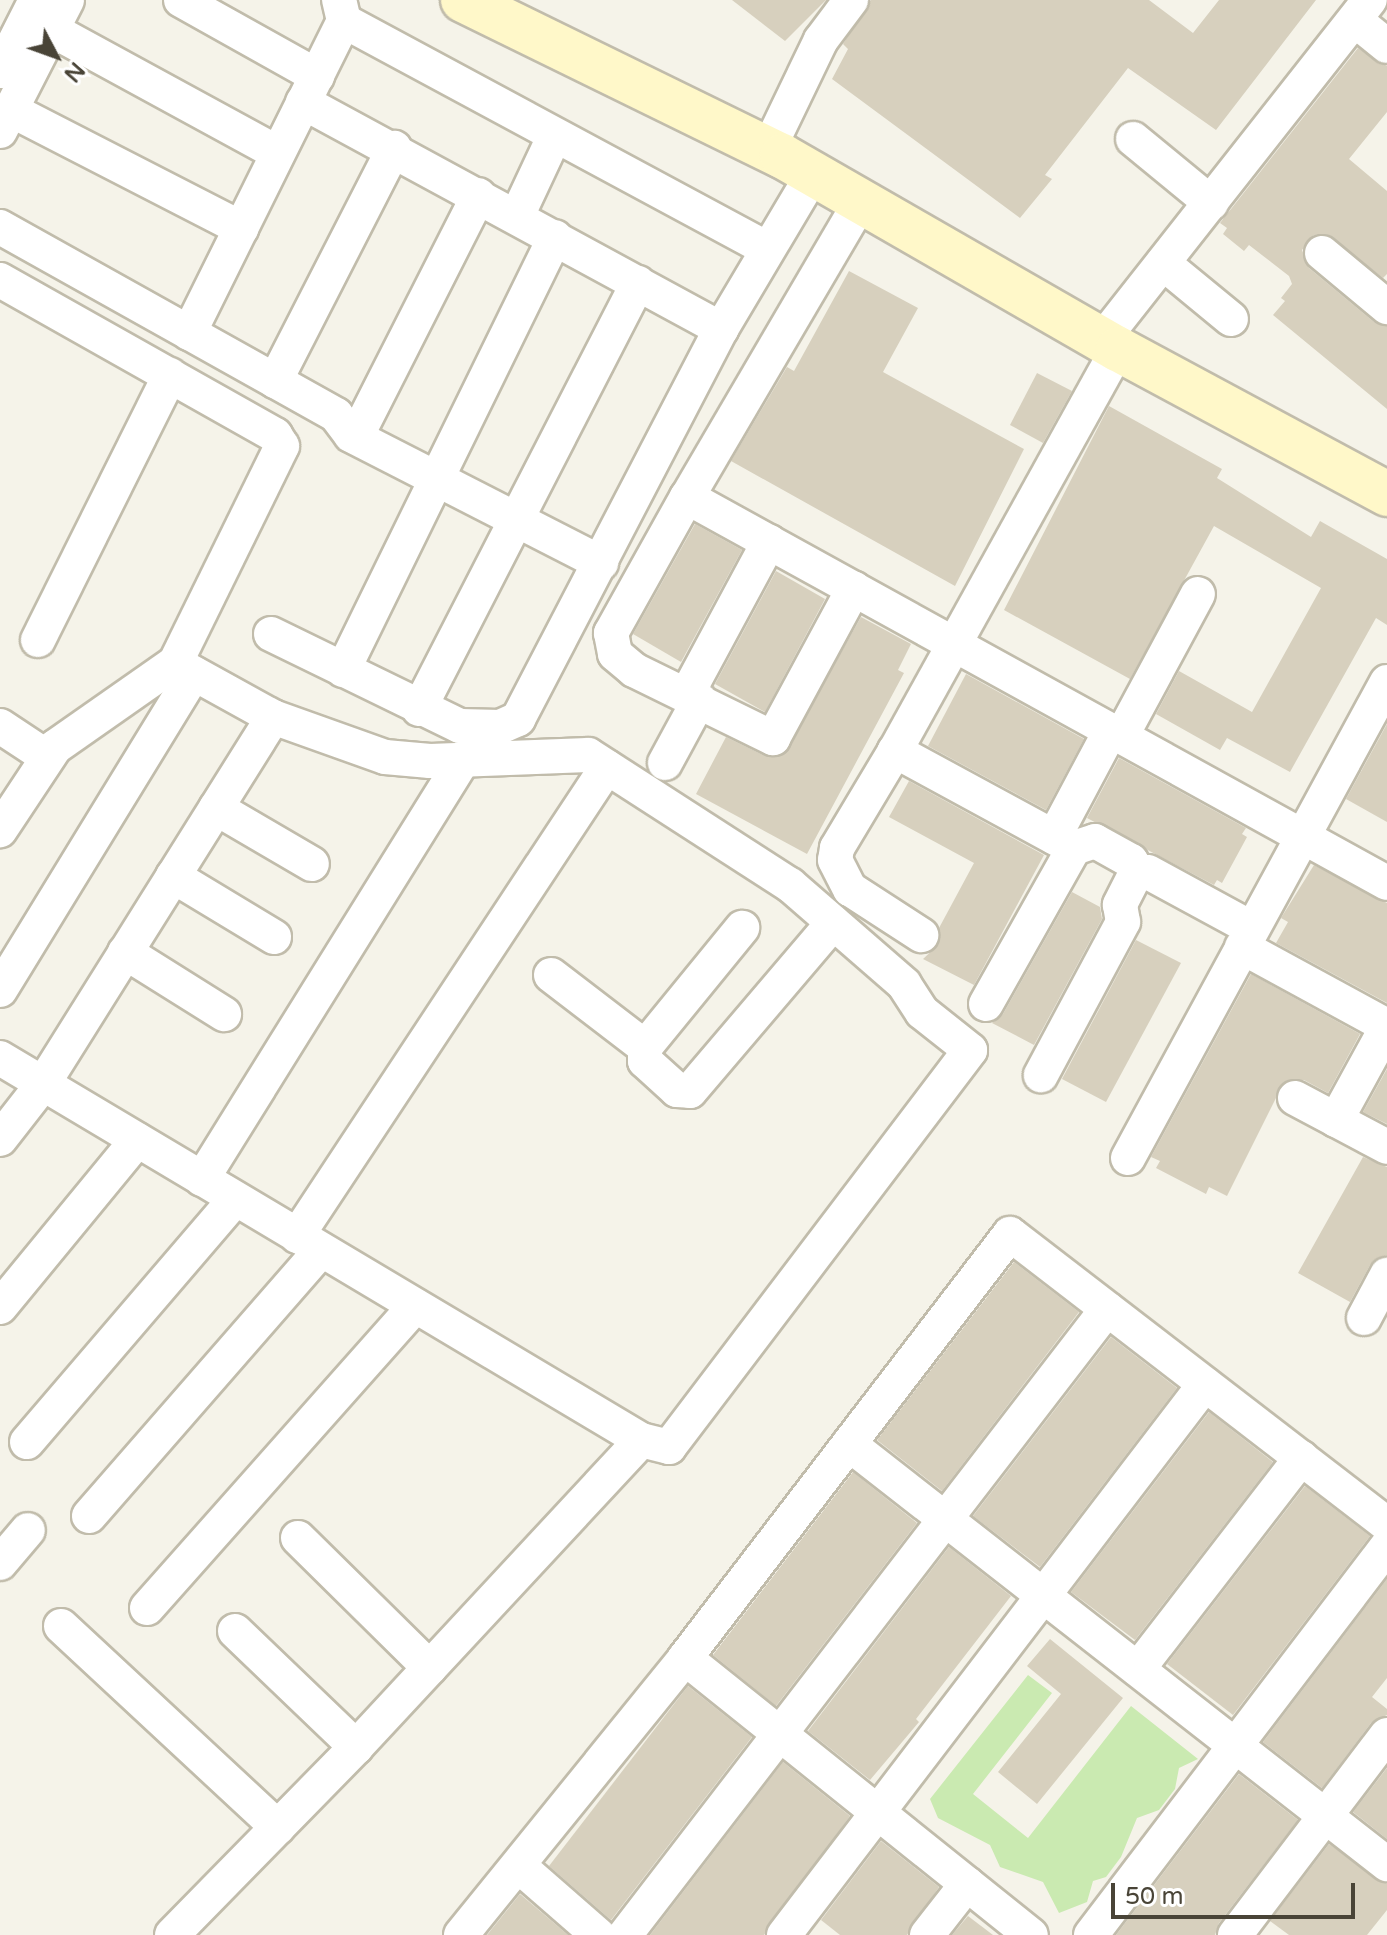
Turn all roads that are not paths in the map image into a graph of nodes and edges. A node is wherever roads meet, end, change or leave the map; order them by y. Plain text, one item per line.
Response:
1 (36, 0) edge
2 (67, 0) edge
3 (181, 0) edge
4 (463, 0) edge
5 (851, 0) edge
6 (341, 10) edge
7 (1362, 10) edge
8 (52, 30) junction
9 (1387, 46) edge
10 (0, 71) edge
11 (310, 89) junction
12 (5, 121) edge
13 (555, 135) junction
14 (1133, 139) dead end
15 (394, 148) junction
16 (768, 150) junction
17 (278, 153) junction
18 (813, 174) junction
19 (479, 195) junction
20 (861, 201) junction
21 (1211, 203) junction
22 (517, 216) junction
23 (0, 227) edge
24 (241, 228) junction
25 (555, 237) junction
26 (767, 249) junction
27 (1322, 253) dead end
28 (1163, 263) junction
29 (0, 280) edge
30 (638, 283) junction
31 (1387, 307) edge
32 (1231, 319) dead end
33 (721, 329) junction
34 (189, 333) junction
35 (1110, 345) junction
36 (170, 375) junction
37 (275, 381) junction
38 (356, 437) junction
39 (436, 476) junction
40 (1387, 494) edge
41 (687, 497) junction
42 (517, 519) junction
43 (769, 542) junction
44 (601, 563) junction
45 (854, 588) junction
46 (1198, 594) dead end
47 (271, 634) dead end
48 (38, 640) dead end
49 (955, 642) junction
50 (184, 668) junction
51 (343, 670) junction
52 (1387, 682) edge
53 (693, 697) junction
54 (419, 709) junction
55 (273, 717) junction
56 (0, 726) edge
57 (1116, 732) junction
58 (895, 751) junction
59 (47, 757) junction
60 (463, 759) junction
61 (665, 763) dead end
62 (607, 767) junction
63 (216, 808) junction
64 (0, 830) edge
65 (1303, 837) junction
66 (1064, 843) junction
67 (312, 864) dead end
68 (1148, 872) dead end
69 (173, 876) junction
70 (1387, 883) edge
71 (833, 923) junction
72 (742, 928) dead end
73 (921, 935) dead end
74 (274, 937) dead end
75 (1246, 938) junction
76 (125, 952) junction
77 (551, 975) dead end
78 (0, 990) edge
79 (986, 1004) dead end
80 (224, 1014) dead end
81 (1387, 1026) edge
82 (645, 1047) junction
83 (0, 1058) edge
84 (1041, 1075) dead end
85 (43, 1084) junction
86 (1295, 1098) dead end
87 (1336, 1120) junction
88 (0, 1139) edge
89 (137, 1140) junction
90 (1387, 1147) edge
91 (1128, 1158) dead end
92 (202, 1179) junction
93 (235, 1199) junction
94 (309, 1243) junction
95 (1387, 1275) edge
96 (415, 1306) junction
97 (0, 1307) edge
98 (1107, 1309) junction
99 (1364, 1318) dead end
100 (1205, 1384) junction
101 (641, 1440) junction
102 (27, 1442) dead end
103 (849, 1444) junction
104 (1301, 1458) junction
105 (89, 1516) dead end
106 (945, 1519) junction
107 (1387, 1524) edge
108 (28, 1530) dead end
109 (298, 1538) dead end
110 (1387, 1546) edge
111 (0, 1563) edge
112 (1043, 1596) junction
113 (147, 1608) dead end
114 (61, 1626) dead end
115 (235, 1631) dead end
116 (685, 1658) junction
117 (430, 1668) junction
118 (1138, 1669) junction
119 (780, 1733) junction
120 (1387, 1735) edge
121 (1234, 1746) junction
122 (356, 1747) junction
123 (878, 1812) junction
124 (1325, 1816) junction
125 (278, 1828) junction
126 (1387, 1864) edge
127 (519, 1866) junction
128 (967, 1884) junction
129 (172, 1935) edge
130 (461, 1935) edge
131 (598, 1935) edge
132 (625, 1935) edge
133 (784, 1935) edge
134 (927, 1935) edge
135 (1031, 1935) edge
136 (1091, 1935) edge
137 (1235, 1935) edge

1 - 10 street
2 - 8 street
3 - 11 street
4 - 16 street
5 - 16 street
6 - 11 street
6 - 13 street
7 - 9 street
7 - 21 street
8 - 12 street
8 - 17 street
11 - 15 street
11 - 17 street
12 - 24 street
13 - 22 street
13 - 26 street
14 - 21 street
15 - 19 street
15 - 37 street
16 - 18 street
17 - 24 street
18 - 20 street
18 - 26 street
19 - 22 street
19 - 38 street
20 - 35 street
20 - 41 street
21 - 28 street
22 - 25 street
23 - 34 street
24 - 34 street
25 - 30 street
25 - 39 street
26 - 33 street
27 - 31 street
28 - 32 street
28 - 35 street
29 - 36 street
30 - 33 street
30 - 42 street
33 - 44 street
34 - 37 street
35 - 40 street
35 - 49 street
36 - 48 street
36 - 50 street
37 - 38 street
38 - 39 street
39 - 42 street
39 - 51 street
41 - 43 street
41 - 53 street
42 - 44 street
42 - 54 street
43 - 45 street
43 - 53 street
44 - 54 street
45 - 49 street
45 - 53 street
46 - 57 street
47 - 51 street
49 - 57 street
49 - 58 street
50 - 55 street
50 - 59 street
50 - 78 street
51 - 54 street
52 - 65 street
53 - 61 street
55 - 60 street
55 - 63 street
56 - 59 street
57 - 65 street
57 - 66 street
58 - 66 street
58 - 73 street
59 - 64 street
60 - 62 street
60 - 92 street
62 - 71 street
62 - 94 street
63 - 67 street
63 - 69 street
65 - 70 street
65 - 75 street
66 - 79 street
66 - 84 street
68 - 75 street
69 - 74 street
69 - 76 street
71 - 82 street
71 - 101 street
72 - 82 street
75 - 81 street
75 - 91 street
76 - 80 street
76 - 85 street
77 - 82 street
81 - 87 street
83 - 85 street
85 - 88 street
85 - 89 street
86 - 87 street
87 - 90 street
89 - 92 street
89 - 97 street
92 - 93 street
93 - 94 street
93 - 102 street
94 - 96 street
94 - 105 street
95 - 99 street
96 - 101 street
96 - 113 street
98 - 100 street
98 - 103 street
98 - 106 street
100 - 104 street
100 - 112 street
101 - 117 street
103 - 106 street
103 - 116 street
104 - 107 street
104 - 118 street
106 - 112 street
106 - 119 street
108 - 111 street
109 - 117 street
110 - 121 street
112 - 118 street
112 - 123 street
114 - 125 street
115 - 122 street
116 - 119 street
116 - 127 street
117 - 122 street
118 - 121 street
119 - 123 street
119 - 132 street
120 - 124 street
121 - 124 street
121 - 136 street
122 - 125 street
123 - 128 street
123 - 133 street
124 - 126 street
124 - 137 street
125 - 129 street
127 - 130 street
127 - 131 street
128 - 134 street
128 - 135 street

